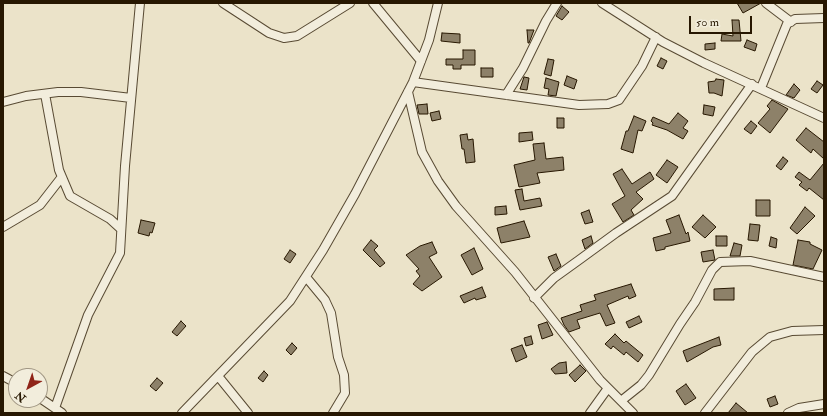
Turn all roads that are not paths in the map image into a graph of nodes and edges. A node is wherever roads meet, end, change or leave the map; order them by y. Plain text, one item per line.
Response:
1 (140, 3) edge
2 (223, 3) edge
3 (350, 3) edge
4 (372, 3) edge
5 (438, 3) edge
6 (557, 3) edge
7 (602, 3) edge
8 (766, 3) edge
9 (823, 17) edge
10 (791, 22) junction
11 (656, 37) junction
12 (421, 61) junction
13 (413, 82) junction
14 (752, 84) junction
15 (761, 88) junction
16 (408, 92) junction
17 (45, 94) junction
18 (506, 95) junction
19 (131, 98) junction
20 (3, 102) edge
21 (824, 118) edge
22 (62, 178) junction
23 (3, 227) edge
24 (121, 229) junction
25 (306, 277) junction
26 (824, 277) edge
27 (534, 298) junction
28 (824, 330) edge
29 (218, 376) junction
30 (608, 388) junction
31 (621, 401) junction
32 (48, 403) edge
33 (824, 404) edge
34 (55, 408) junction
35 (62, 413) edge
36 (182, 413) edge
37 (248, 413) edge
38 (333, 413) edge
39 (590, 413) edge
40 (633, 413) edge
41 (705, 413) edge
42 (788, 413) edge

1 - 19 street
2 - 3 street
4 - 12 street
5 - 12 street
6 - 18 street
7 - 11 street
8 - 10 street
9 - 10 street
10 - 15 street
11 - 14 street
11 - 18 street
12 - 13 street
13 - 16 street
13 - 18 street
14 - 15 street
14 - 27 street
15 - 21 street
16 - 25 street
16 - 27 street
17 - 19 street
17 - 20 street
17 - 22 street
19 - 24 street
22 - 23 street
22 - 24 street
24 - 34 street
25 - 29 street
25 - 38 street
26 - 31 street
27 - 30 street
28 - 41 street
29 - 36 street
29 - 37 street
30 - 31 street
30 - 39 street
31 - 40 street
32 - 34 street
33 - 42 street
34 - 35 street

